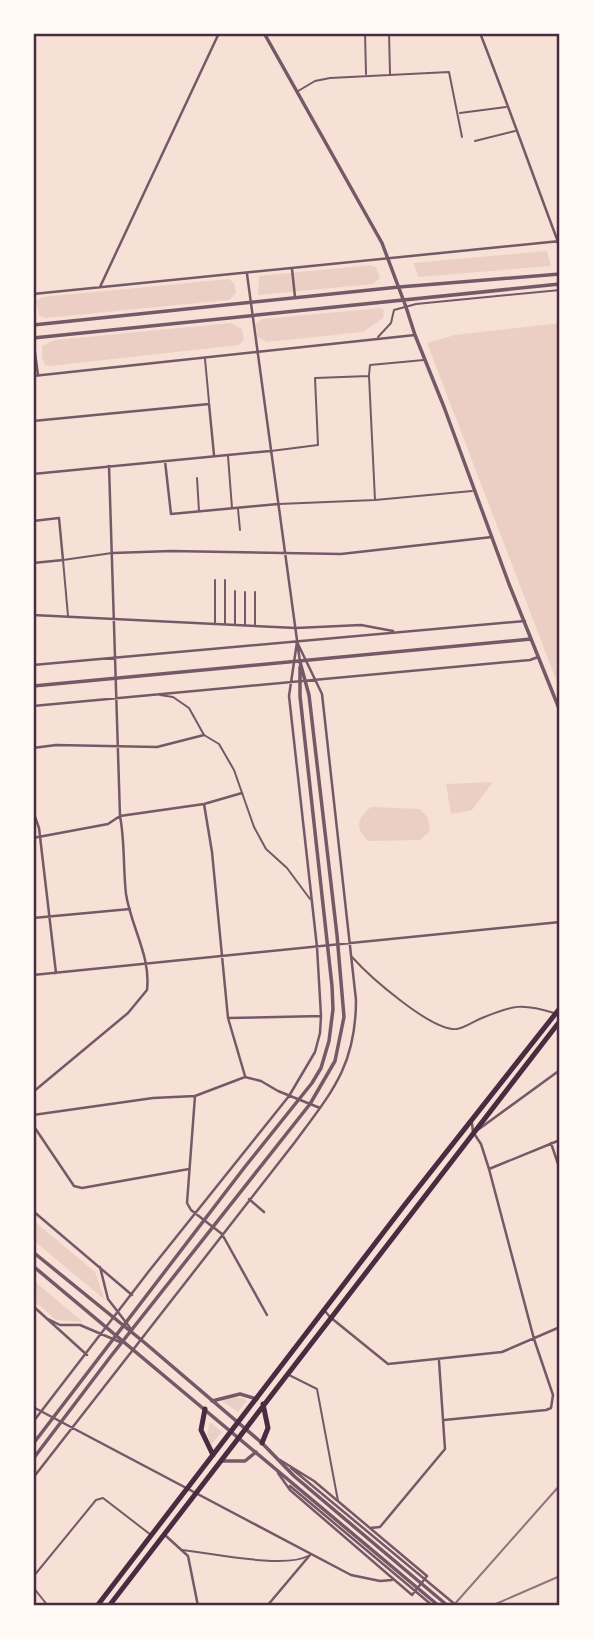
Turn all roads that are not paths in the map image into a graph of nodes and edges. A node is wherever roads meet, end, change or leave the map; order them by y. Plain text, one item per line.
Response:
1 (219, 33) edge
2 (264, 33) edge
3 (365, 33) edge
4 (389, 33) edge
5 (480, 33) edge
6 (390, 75) junction
7 (366, 76) junction
8 (297, 91) junction
9 (507, 107) junction
10 (458, 113) junction
11 (517, 131) junction
12 (462, 137) dead end
13 (475, 141) dead end
14 (559, 241) edge
15 (560, 247) edge
16 (388, 260) junction
17 (292, 269) junction
18 (247, 274) junction
19 (560, 274) edge
20 (560, 285) edge
21 (100, 287) junction
22 (399, 287) junction
23 (560, 290) edge
24 (33, 294) edge
25 (295, 298) junction
26 (404, 300) junction
27 (250, 302) junction
28 (407, 307) junction
29 (252, 316) junction
30 (33, 325) edge
31 (415, 335) junction
32 (33, 338) edge
33 (375, 341) junction
34 (257, 352) junction
35 (205, 358) junction
36 (425, 360) junction
37 (36, 375) edge
38 (369, 376) junction
39 (209, 404) junction
40 (33, 421) edge
41 (270, 452) junction
42 (228, 455) junction
43 (214, 456) junction
44 (165, 461) junction
45 (108, 466) junction
46 (33, 474) edge
47 (197, 478) dead end
48 (475, 491) junction
49 (375, 500) junction
50 (278, 504) junction
51 (232, 508) junction
52 (238, 508) junction
53 (199, 512) junction
54 (33, 521) edge
55 (240, 530) dead end
56 (492, 537) junction
57 (113, 553) junction
58 (285, 553) junction
59 (63, 559) junction
60 (33, 563) edge
61 (215, 580) dead end
62 (225, 580) dead end
63 (235, 591) dead end
64 (245, 592) dead end
65 (255, 592) dead end
66 (33, 615) edge
67 (68, 616) junction
68 (114, 620) junction
69 (525, 621) junction
70 (215, 624) junction
71 (225, 625) junction
72 (235, 625) junction
73 (245, 626) junction
74 (255, 626) junction
75 (296, 628) junction
76 (400, 632) junction
77 (531, 639) junction
78 (297, 642) junction
79 (539, 656) junction
80 (116, 658) junction
81 (307, 661) junction
82 (293, 662) junction
83 (300, 662) junction
84 (33, 665) edge
85 (116, 678) junction
86 (317, 680) junction
87 (302, 681) junction
88 (290, 682) junction
89 (33, 686) edge
90 (159, 695) junction
91 (116, 698) junction
92 (33, 706) edge
93 (560, 711) edge
94 (204, 735) junction
95 (116, 745) junction
96 (33, 748) edge
97 (242, 793) junction
98 (204, 804) junction
99 (33, 811) edge
100 (120, 816) junction
101 (33, 838) edge
102 (40, 838) junction
103 (312, 901) junction
104 (130, 909) junction
105 (48, 917) junction
106 (33, 918) edge
107 (560, 922) edge
108 (349, 944) junction
109 (338, 945) junction
110 (328, 946) junction
111 (317, 947) junction
112 (220, 956) junction
113 (352, 956) junction
114 (147, 964) junction
115 (56, 973) junction
116 (33, 975) edge
117 (558, 1011) edge
118 (321, 1016) junction
119 (228, 1018) junction
120 (560, 1021) edge
121 (559, 1071) edge
122 (245, 1077) junction
123 (33, 1092) edge
124 (195, 1096) junction
125 (289, 1096) junction
126 (300, 1101) junction
127 (310, 1104) junction
128 (320, 1108) junction
129 (33, 1115) edge
130 (472, 1119) junction
131 (33, 1125) edge
132 (473, 1132) junction
133 (560, 1140) edge
134 (551, 1143) junction
135 (188, 1169) junction
136 (489, 1169) junction
137 (560, 1170) edge
138 (249, 1199) junction
139 (33, 1211) edge
140 (264, 1212) dead end
141 (195, 1214) junction
142 (204, 1219) junction
143 (213, 1226) junction
144 (222, 1234) junction
145 (33, 1252) edge
146 (33, 1266) edge
147 (100, 1267) junction
148 (132, 1295) junction
149 (33, 1306) edge
150 (324, 1310) junction
151 (119, 1313) junction
152 (267, 1315) dead end
153 (330, 1317) junction
154 (48, 1319) junction
155 (113, 1319) junction
156 (125, 1325) junction
157 (107, 1327) junction
158 (560, 1327) edge
159 (131, 1331) junction
160 (100, 1335) junction
161 (115, 1337) junction
162 (140, 1339) junction
163 (534, 1339) junction
164 (123, 1342) junction
165 (133, 1349) junction
166 (87, 1355) junction
167 (438, 1360) junction
168 (287, 1373) junction
169 (257, 1399) junction
170 (212, 1401) junction
171 (263, 1404) junction
172 (33, 1407) edge
173 (205, 1409) junction
174 (41, 1412) junction
175 (53, 1419) junction
176 (444, 1420) junction
177 (33, 1422) edge
178 (62, 1423) junction
179 (238, 1423) junction
180 (72, 1427) junction
181 (245, 1430) junction
182 (231, 1431) junction
183 (239, 1437) junction
184 (262, 1443) junction
185 (33, 1444) edge
186 (256, 1452) junction
187 (213, 1455) junction
188 (274, 1456) junction
189 (33, 1460) edge
190 (220, 1461) junction
191 (269, 1463) junction
192 (33, 1478) edge
193 (186, 1489) junction
194 (196, 1494) junction
195 (338, 1502) junction
196 (370, 1528) junction
197 (164, 1535) junction
198 (152, 1536) junction
199 (181, 1550) junction
200 (310, 1555) junction
201 (33, 1577) edge
202 (392, 1580) junction
203 (33, 1587) edge
204 (48, 1606) edge
205 (97, 1606) edge
206 (109, 1606) edge
207 (198, 1606) edge
208 (267, 1606) edge
209 (433, 1606) edge
210 (439, 1606) edge
211 (448, 1606) edge
212 (457, 1606) edge

1 - 21 street
2 - 8 street
3 - 7 lane
4 - 6 lane
5 - 9 street
6 - 7 lane
6 - 10 lane
7 - 8 lane
8 - 16 street
9 - 10 lane
9 - 11 street
10 - 12 lane
11 - 13 lane
11 - 14 street
14 - 15 street
14 - 16 street
16 - 17 street
16 - 22 street
17 - 18 street
17 - 25 street
18 - 21 street
18 - 27 street
19 - 22 street
20 - 26 street
21 - 24 street
22 - 25 street
22 - 26 street
23 - 28 lane
25 - 27 street
26 - 28 street
26 - 29 street
27 - 29 street
27 - 30 street
28 - 31 street
28 - 33 lane
29 - 32 street
29 - 34 street
31 - 33 street
31 - 36 street
32 - 37 street
33 - 34 street
34 - 35 street
34 - 41 street
35 - 37 street
35 - 39 lane
36 - 38 lane
36 - 48 street
38 - 41 lane
38 - 49 lane
39 - 40 street
39 - 43 street
41 - 42 street
41 - 50 street
42 - 43 street
42 - 51 lane
43 - 44 street
44 - 45 street
44 - 53 street
45 - 46 street
45 - 57 street
47 - 53 lane
48 - 49 lane
48 - 56 street
49 - 50 lane
50 - 52 street
50 - 58 street
51 - 52 street
51 - 53 street
52 - 55 lane
54 - 59 street
56 - 58 street
56 - 69 street
57 - 58 street
57 - 59 lane
57 - 68 street
58 - 75 street
59 - 60 street
59 - 67 lane
61 - 70 lane
62 - 71 lane
63 - 72 lane
64 - 73 lane
65 - 74 lane
66 - 67 street
67 - 68 street
68 - 70 street
68 - 80 street
69 - 76 street
69 - 77 street
70 - 71 street
71 - 72 street
72 - 73 street
73 - 74 street
74 - 75 street
75 - 76 street
75 - 78 street
76 - 78 street
77 - 79 street
77 - 81 street
78 - 80 street
78 - 81 street
78 - 82 street
78 - 83 street
79 - 86 street
79 - 93 street
80 - 84 street
80 - 85 street
81 - 83 street
81 - 86 street
82 - 83 street
82 - 85 street
82 - 88 street
83 - 87 street
85 - 89 street
85 - 91 street
86 - 87 street
86 - 108 street
87 - 88 street
87 - 109 street
87 - 110 street
88 - 90 street
88 - 103 street
90 - 91 street
90 - 94 lane
91 - 92 street
91 - 95 street
94 - 95 street
94 - 97 lane
95 - 96 street
95 - 100 street
97 - 98 street
97 - 103 lane
98 - 100 street
98 - 112 street
99 - 102 street
100 - 102 street
100 - 104 street
101 - 102 street
102 - 105 street
103 - 111 street
104 - 105 street
104 - 114 street
105 - 106 street
105 - 115 street
107 - 108 street
108 - 109 street
108 - 113 street
109 - 110 street
109 - 127 street
110 - 111 street
110 - 126 street
111 - 112 street
111 - 118 street
112 - 114 street
112 - 119 street
113 - 117 lane
113 - 128 street
114 - 115 street
114 - 123 street
115 - 116 street
117 - 130 main road
118 - 119 street
118 - 125 street
119 - 122 street
120 - 132 main road
121 - 132 street
122 - 124 street
122 - 125 street
124 - 129 street
124 - 135 street
125 - 126 street
125 - 141 street
126 - 127 street
126 - 142 street
127 - 128 street
127 - 143 street
128 - 138 street
130 - 132 street
130 - 150 main road
131 - 135 street
132 - 136 street
132 - 153 main road
133 - 134 street
134 - 136 street
134 - 137 street
135 - 141 street
136 - 163 street
138 - 140 street
138 - 144 street
139 - 147 street
141 - 142 street
141 - 148 street
142 - 143 street
142 - 156 street
143 - 144 street
143 - 159 street
144 - 152 street
144 - 162 street
145 - 155 street
146 - 157 street
147 - 148 street
147 - 151 street
148 - 151 street
149 - 154 street
150 - 153 street
150 - 169 main road
151 - 155 street
151 - 156 street
153 - 167 street
153 - 168 main road
154 - 160 street
154 - 166 street
155 - 156 street
155 - 157 street
156 - 159 street
156 - 161 street
157 - 160 street
157 - 161 street
158 - 163 street
159 - 162 street
159 - 164 street
160 - 161 street
160 - 166 street
161 - 164 street
161 - 175 street
162 - 165 street
162 - 170 street
163 - 167 street
163 - 176 street
164 - 165 street
164 - 178 street
165 - 173 street
165 - 180 street
166 - 174 street
167 - 176 street
168 - 171 main road
168 - 195 lane
169 - 170 street
169 - 179 main road
170 - 179 street
171 - 181 main road
171 - 184 main road
172 - 174 street
173 - 182 street
173 - 187 main road
174 - 175 street
174 - 177 street
175 - 178 street
175 - 185 street
176 - 196 street
178 - 180 street
178 - 189 street
179 - 181 street
179 - 182 main road
180 - 192 street
180 - 193 street
181 - 183 main road
181 - 184 street
182 - 183 street
182 - 187 main road
183 - 186 street
183 - 190 main road
184 - 188 street
186 - 190 street
186 - 191 street
187 - 193 main road
188 - 195 street
188 - 211 street
188 - 212 street
190 - 194 main road
191 - 202 street
191 - 209 street
191 - 210 street
193 - 194 street
193 - 198 main road
194 - 197 main road
194 - 200 street
195 - 196 street
196 - 202 street
197 - 199 street
197 - 206 main road
198 - 201 lane
198 - 205 main road
199 - 200 lane
199 - 207 street
200 - 202 street
200 - 208 street
203 - 204 lane

